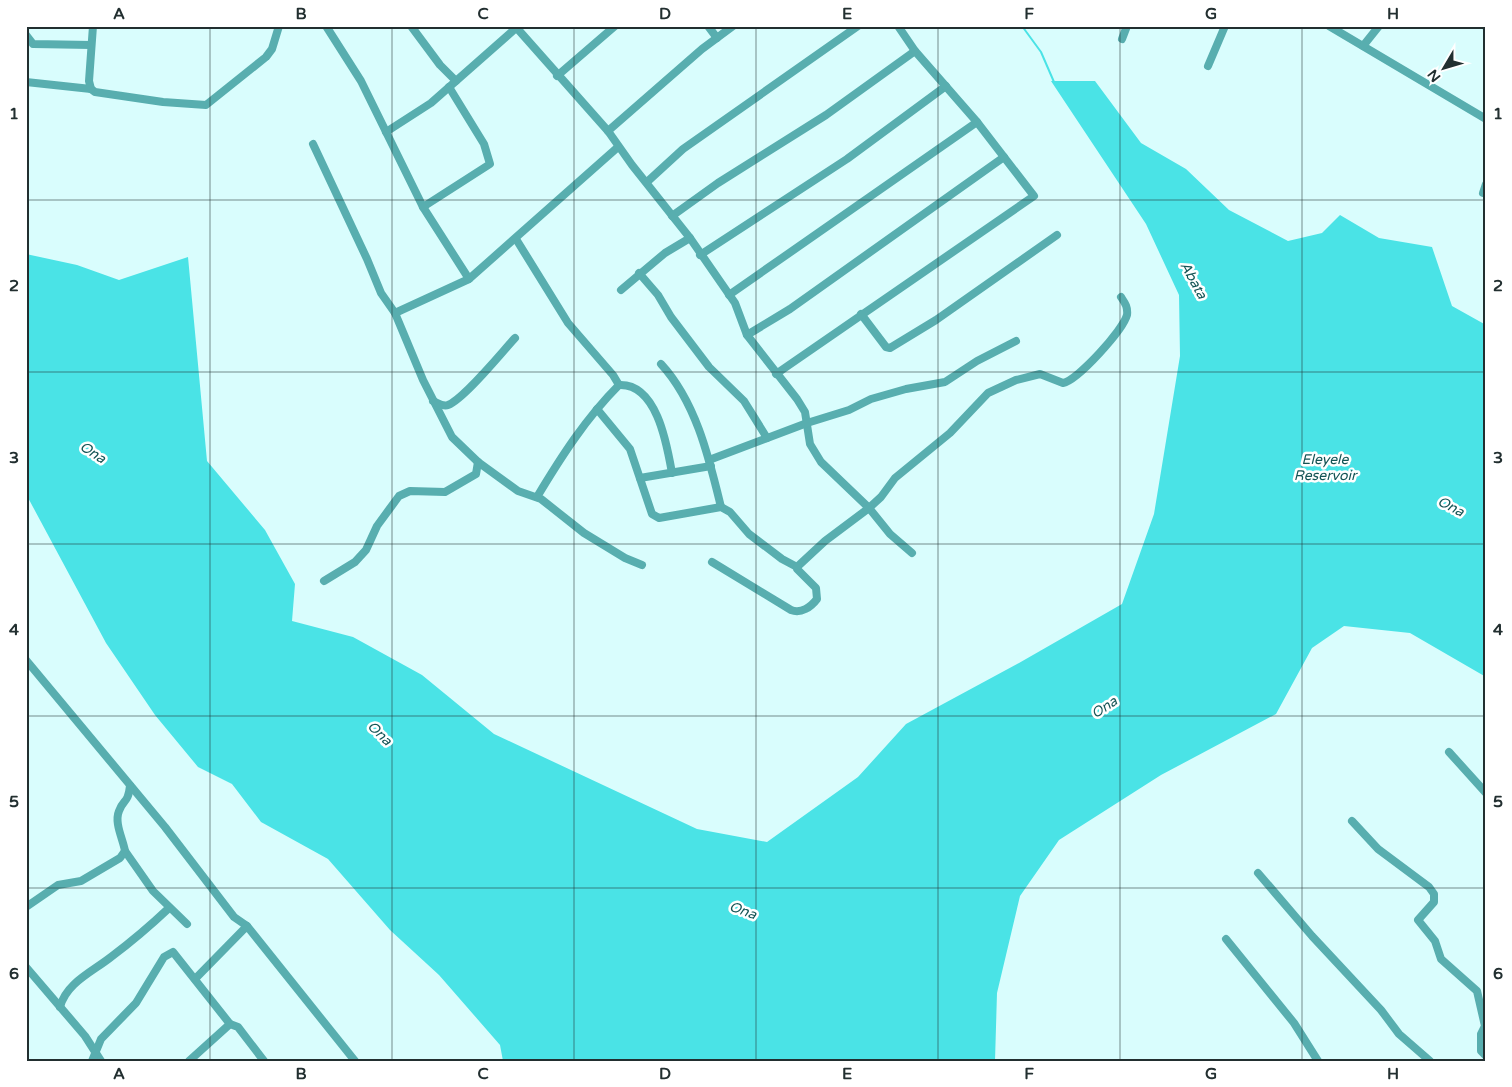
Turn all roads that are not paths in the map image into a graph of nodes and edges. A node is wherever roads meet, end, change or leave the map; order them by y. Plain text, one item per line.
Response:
1 (93, 26) edge
2 (280, 26) edge
3 (326, 26) edge
4 (411, 26) edge
5 (615, 26) edge
6 (708, 26) edge
7 (732, 26) edge
8 (858, 26) edge
9 (898, 26) edge
10 (1128, 26) edge
11 (1225, 26) edge
12 (1329, 26) edge
13 (1379, 26) edge
14 (515, 27) edge
15 (26, 35) edge
16 (716, 38) junction
17 (1122, 39) dead end
18 (91, 45) junction
19 (1363, 46) junction
20 (915, 51) junction
21 (1208, 66) dead end
22 (557, 76) junction
23 (456, 81) junction
24 (26, 82) edge
25 (946, 86) junction
26 (449, 87) junction
27 (91, 89) junction
28 (1486, 119) edge
29 (977, 122) junction
30 (608, 131) junction
31 (386, 132) junction
32 (313, 144) dead end
33 (618, 147) junction
34 (1004, 157) junction
35 (647, 182) junction
36 (1486, 184) edge
37 (1482, 193) dead end
38 (423, 207) junction
39 (672, 216) junction
40 (1057, 235) dead end
41 (690, 238) junction
42 (516, 239) junction
43 (700, 255) junction
44 (639, 273) junction
45 (469, 279) junction
46 (621, 290) dead end
47 (729, 295) junction
48 (1121, 297) dead end
49 (395, 313) junction
50 (861, 314) junction
51 (747, 335) junction
52 (515, 338) dead end
53 (1016, 341) dead end
54 (661, 364) dead end
55 (776, 374) junction
56 (619, 385) junction
57 (433, 401) junction
58 (597, 409) junction
59 (807, 423) junction
60 (767, 438) junction
61 (478, 462) junction
62 (710, 463) junction
63 (672, 473) junction
64 (640, 478) junction
65 (537, 497) junction
66 (721, 507) junction
67 (869, 508) junction
68 (912, 553) dead end
69 (712, 562) dead end
70 (642, 566) dead end
71 (797, 567) junction
72 (324, 581) dead end
73 (26, 660) edge
74 (1449, 752) dead end
75 (130, 786) junction
76 (1486, 793) edge
77 (1352, 821) dead end
78 (125, 852) junction
79 (1258, 872) dead end
80 (26, 907) edge
81 (169, 908) junction
82 (187, 924) dead end
83 (247, 926) junction
84 (1226, 939) dead end
85 (26, 967) edge
86 (195, 979) junction
87 (1477, 991) junction
88 (1486, 999) edge
89 (60, 1008) junction
90 (230, 1024) junction
91 (96, 1051) junction
92 (1486, 1056) edge
93 (92, 1061) edge
94 (101, 1061) edge
95 (189, 1061) edge
96 (264, 1061) edge
97 (355, 1061) edge
98 (1318, 1061) edge
99 (1430, 1061) edge

1 - 18 street
2 - 27 street
3 - 31 street
4 - 23 street
5 - 22 street
6 - 16 street
7 - 16 street
8 - 35 street
9 - 20 street
10 - 17 street
11 - 21 street
12 - 19 street
13 - 19 street
14 - 22 street
14 - 23 street
15 - 18 street
16 - 30 street
18 - 27 street
19 - 28 street
20 - 25 street
20 - 39 street
22 - 30 street
23 - 26 street
24 - 27 street
25 - 29 street
25 - 43 street
26 - 31 street
26 - 38 street
29 - 34 street
29 - 47 street
30 - 33 street
31 - 38 street
32 - 49 street
33 - 35 street
33 - 42 street
34 - 50 street
34 - 51 street
35 - 39 street
36 - 37 street
38 - 45 street
39 - 41 street
40 - 50 street
41 - 43 street
41 - 44 street
42 - 45 street
42 - 56 street
43 - 47 street
44 - 46 street
44 - 60 street
45 - 49 street
47 - 51 street
48 - 67 street
49 - 57 street
50 - 55 street
51 - 55 street
52 - 57 street
53 - 59 street
54 - 62 street
55 - 59 street
56 - 58 street
56 - 63 street
57 - 61 street
58 - 64 street
58 - 65 street
59 - 60 street
59 - 67 street
60 - 62 street
61 - 65 street
61 - 72 street
62 - 63 street
62 - 66 street
63 - 64 street
64 - 66 street
65 - 70 street
66 - 71 street
67 - 68 street
67 - 71 street
69 - 71 street
73 - 75 street
74 - 76 street
75 - 78 street
75 - 83 street
77 - 87 street
78 - 80 street
78 - 81 street
79 - 99 street
81 - 82 street
81 - 89 street
83 - 86 street
83 - 97 street
84 - 98 street
85 - 89 street
86 - 90 street
86 - 91 street
87 - 88 street
87 - 92 street
89 - 91 street
90 - 95 street
90 - 96 street
91 - 93 street
91 - 94 street

